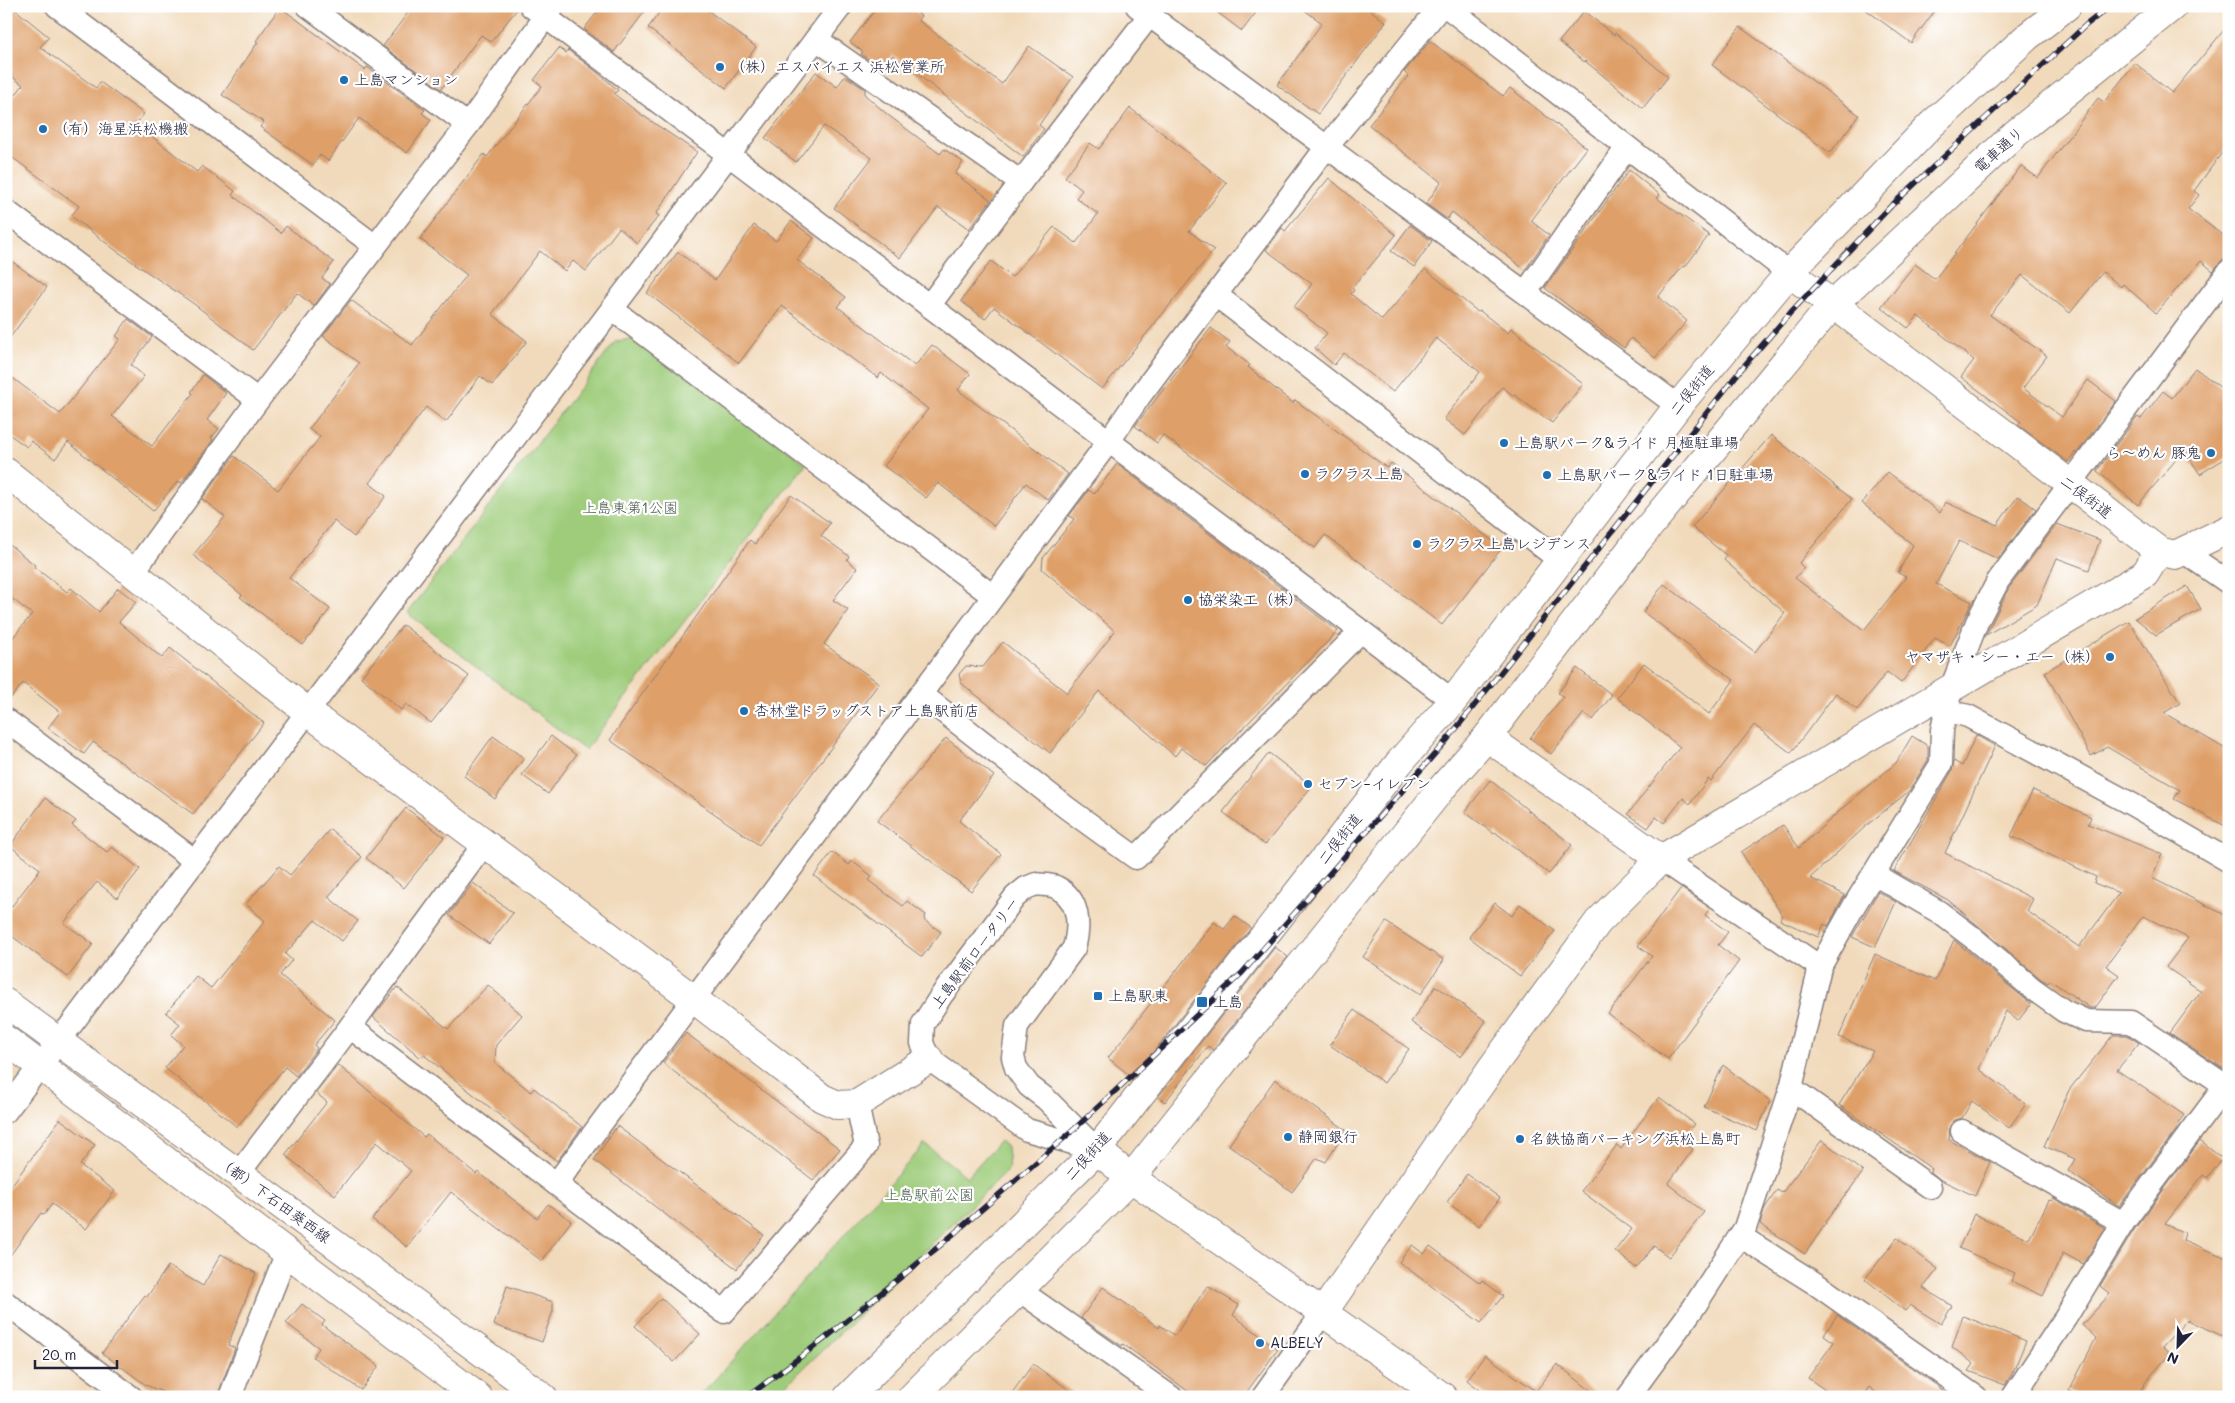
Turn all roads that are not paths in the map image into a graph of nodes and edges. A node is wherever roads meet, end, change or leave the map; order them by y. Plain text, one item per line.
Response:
1 (57, 6) edge
2 (308, 6) edge
3 (841, 6) edge
4 (1441, 6) edge
5 (1446, 6) edge
6 (2067, 6) edge
7 (2173, 6) edge
8 (543, 10) edge
9 (1143, 11) edge
10 (816, 39) junction
11 (468, 125) junction
12 (1627, 147) junction
13 (1326, 148) junction
14 (728, 156) junction
15 (1021, 182) junction
16 (6, 211) edge
17 (375, 246) junction
18 (2229, 271) edge
19 (1789, 273) junction
20 (1526, 292) junction
21 (1216, 296) junction
22 (1833, 304) junction
23 (929, 306) junction
24 (613, 310) junction
25 (258, 400) junction
26 (1678, 406) junction
27 (1109, 441) junction
28 (6, 472) edge
29 (2069, 485) junction
30 (2229, 529) edge
31 (2171, 552) junction
32 (1561, 561) junction
33 (134, 571) junction
34 (2229, 583) edge
35 (993, 596) junction
36 (1361, 631) junction
37 (921, 694) junction
38 (1948, 700) junction
39 (1453, 701) junction
40 (309, 713) junction
41 (6, 720) edge
42 (1487, 737) junction
43 (485, 843) junction
44 (194, 860) junction
45 (1661, 860) junction
46 (2229, 861) edge
47 (1874, 874) junction
48 (1820, 967) junction
49 (695, 1000) junction
50 (6, 1004) edge
51 (350, 1027) junction
52 (6, 1040) edge
53 (58, 1042) junction
54 (929, 1059) junction
55 (40, 1066) junction
56 (2228, 1085) edge
57 (1792, 1088) junction
58 (857, 1104) junction
59 (6, 1111) edge
60 (1962, 1131) dead end
61 (1097, 1150) junction
62 (238, 1174) junction
63 (1130, 1178) junction
64 (556, 1184) junction
65 (1930, 1187) dead end
66 (2123, 1222) junction
67 (1740, 1236) junction
68 (287, 1252) junction
69 (1019, 1290) junction
70 (6, 1302) edge
71 (1322, 1314) junction
72 (131, 1397) edge
73 (230, 1397) edge
74 (478, 1397) edge
75 (543, 1397) edge
76 (848, 1397) edge
77 (912, 1397) edge
78 (1171, 1397) edge
79 (1263, 1397) edge
80 (1443, 1397) edge
81 (1628, 1397) edge
82 (1976, 1397) edge
83 (2013, 1397) edge

1 - 17 street
2 - 11 street
3 - 10 street
4 - 13 street
5 - 12 street
6 - 19 street
7 - 22 street, 電車通り
8 - 11 street
8 - 14 street
9 - 13 street
9 - 15 street
10 - 14 street
10 - 15 street
11 - 17 street
12 - 19 street
12 - 20 street
13 - 20 street
13 - 21 street
14 - 23 street
14 - 24 street
15 - 23 street
16 - 25 street
17 - 25 street
18 - 29 street
19 - 22 street, 二俣街道
19 - 26 street, 二俣街道
20 - 26 street
21 - 27 street
21 - 32 street
22 - 29 street, 二俣街道
22 - 42 street
23 - 27 street
24 - 35 street
24 - 40 street
25 - 33 street
26 - 32 street, 二俣街道
27 - 35 street
27 - 36 street
28 - 33 street
29 - 31 street, 二俣街道
29 - 38 street
30 - 31 street
31 - 34 street
31 - 38 street
32 - 39 street, 二俣街道
33 - 40 street
35 - 37 street
36 - 37 street
36 - 39 street
37 - 49 street
38 - 45 street
38 - 46 street
38 - 47 street
39 - 61 street, 二俣街道
40 - 43 street
40 - 44 street
41 - 44 street
42 - 45 street
42 - 63 street
43 - 49 street
43 - 51 street
44 - 53 street
45 - 48 street
45 - 71 street
47 - 48 street
47 - 56 street
48 - 57 street
49 - 58 street
49 - 64 street
50 - 53 street, （都）下石田葵西線
51 - 62 street
51 - 64 street
52 - 55 street
53 - 55 street
53 - 62 street, （都）下石田葵西線
54 - 58 street
54 - 61 street
54 - 61 street, 上島駅前ロータリー
55 - 59 street
55 - 68 street
56 - 66 street
57 - 65 street
57 - 67 street
58 - 64 street
60 - 66 street
61 - 63 street
61 - 76 street, 二俣街道
62 - 75 street, （都）下石田葵西線
63 - 69 street
63 - 71 street
66 - 83 street
67 - 81 street
67 - 82 street
68 - 73 street
68 - 74 street
69 - 77 street
69 - 78 street
70 - 72 street
71 - 79 street
71 - 80 street

